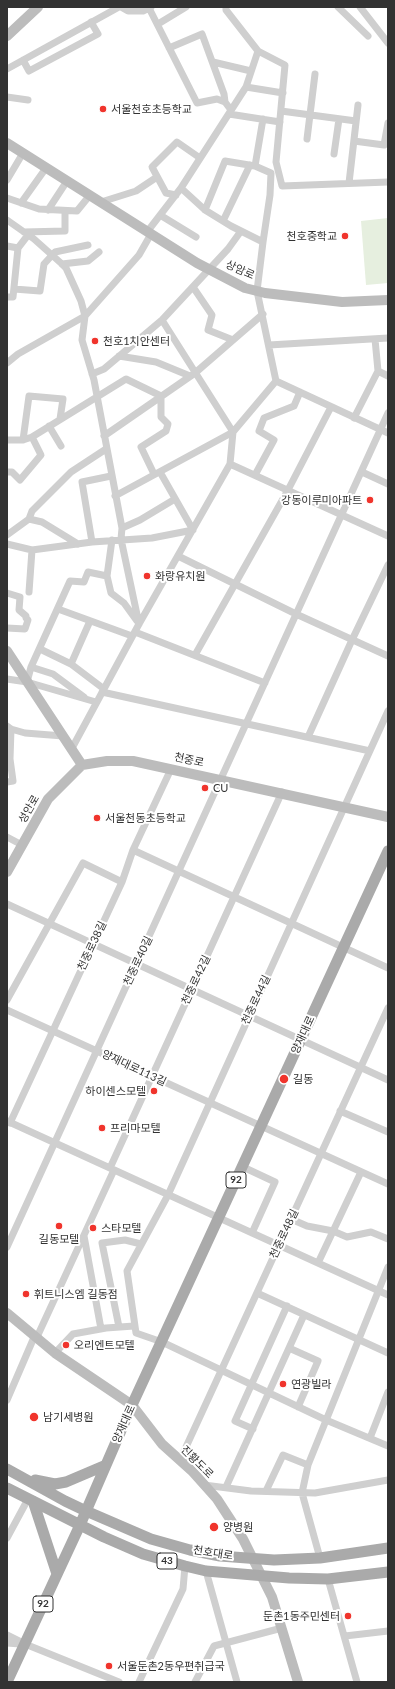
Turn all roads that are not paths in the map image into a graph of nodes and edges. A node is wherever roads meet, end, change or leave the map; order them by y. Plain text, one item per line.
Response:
1 (38, 7) edge
2 (120, 7) edge
3 (150, 7) edge
4 (186, 7) edge
5 (226, 7) edge
6 (338, 7) edge
7 (363, 8) edge
8 (91, 22) junction
9 (158, 24) junction
10 (7, 36) edge
11 (368, 36) dead end
12 (388, 42) edge
13 (170, 48) junction
14 (258, 50) junction
15 (23, 60) junction
16 (213, 62) junction
17 (7, 69) edge
18 (251, 71) junction
19 (315, 74) dead end
20 (246, 87) junction
21 (283, 93) junction
22 (7, 97) edge
23 (28, 100) dead end
24 (225, 102) junction
25 (358, 105) dead end
26 (281, 111) junction
27 (230, 112) junction
28 (309, 115) junction
29 (263, 119) junction
30 (339, 119) junction
31 (356, 121) junction
32 (280, 122) junction
33 (388, 123) edge
34 (307, 140) dead end
35 (354, 141) junction
36 (7, 143) edge
37 (23, 154) junction
38 (334, 154) dead end
39 (200, 158) junction
40 (253, 165) junction
41 (46, 168) junction
42 (157, 177) junction
43 (7, 180) edge
44 (67, 181) junction
45 (388, 182) edge
46 (348, 183) junction
47 (181, 188) junction
48 (90, 195) junction
49 (176, 195) junction
50 (7, 198) edge
51 (101, 202) junction
52 (21, 203) junction
53 (48, 210) junction
54 (205, 210) junction
55 (65, 211) junction
56 (160, 215) junction
57 (7, 220) edge
58 (223, 221) junction
59 (241, 231) junction
60 (26, 233) junction
61 (149, 233) junction
62 (196, 237) dead end
63 (262, 242) junction
64 (88, 245) dead end
65 (7, 246) edge
66 (18, 248) junction
67 (99, 252) dead end
68 (52, 255) junction
69 (62, 264) junction
70 (209, 269) junction
71 (193, 287) junction
72 (14, 289) junction
73 (257, 291) junction
74 (7, 297) edge
75 (388, 300) edge
76 (263, 314) junction
77 (85, 316) junction
78 (162, 320) junction
79 (375, 338) junction
80 (388, 338) edge
81 (233, 340) junction
82 (269, 345) junction
83 (119, 356) junction
84 (7, 363) edge
85 (378, 371) junction
86 (92, 374) junction
87 (192, 374) junction
88 (388, 376) edge
89 (276, 381) junction
90 (300, 392) junction
91 (97, 396) junction
92 (161, 396) junction
93 (331, 407) junction
94 (252, 409) junction
95 (388, 413) edge
96 (264, 418) junction
97 (354, 418) junction
98 (60, 420) junction
99 (49, 426) junction
100 (381, 430) junction
101 (233, 432) junction
102 (388, 433) edge
103 (104, 436) junction
104 (32, 437) junction
105 (7, 440) edge
106 (23, 440) junction
107 (61, 446) dead end
108 (106, 449) junction
109 (230, 464) junction
110 (7, 472) edge
111 (362, 472) junction
112 (157, 473) junction
113 (111, 476) junction
114 (255, 476) junction
115 (388, 484) edge
116 (288, 490) junction
117 (115, 496) junction
118 (175, 499) junction
119 (342, 515) junction
120 (29, 519) junction
121 (122, 528) junction
122 (192, 530) junction
123 (7, 535) edge
124 (388, 536) edge
125 (121, 539) junction
126 (112, 540) junction
127 (92, 542) junction
128 (7, 544) edge
129 (78, 544) junction
130 (32, 550) junction
131 (178, 556) junction
132 (388, 565) edge
133 (107, 576) junction
134 (235, 584) junction
135 (29, 592) dead end
136 (7, 593) edge
137 (58, 610) junction
138 (296, 614) junction
139 (90, 621) junction
140 (139, 624) junction
141 (7, 628) edge
142 (133, 634) junction
143 (352, 640) junction
144 (40, 649) junction
145 (7, 651) edge
146 (195, 655) junction
147 (388, 656) edge
148 (71, 664) junction
149 (31, 667) junction
150 (7, 680) edge
151 (27, 682) junction
152 (265, 683) junction
153 (103, 690) junction
154 (88, 700) junction
155 (96, 702) junction
156 (388, 712) edge
157 (246, 724) junction
158 (9, 728) edge
159 (63, 736) junction
160 (308, 737) junction
161 (71, 750) junction
162 (370, 751) junction
163 (82, 765) junction
164 (171, 769) junction
165 (221, 779) junction
166 (7, 782) edge
167 (282, 792) junction
168 (344, 806) junction
169 (388, 817) edge
170 (7, 837) edge
171 (22, 845) junction
172 (132, 850) junction
173 (388, 850) edge
174 (179, 871) junction
175 (7, 872) edge
176 (122, 882) junction
177 (234, 897) junction
178 (7, 904) edge
179 (50, 924) junction
180 (291, 924) junction
181 (93, 945) junction
182 (344, 947) junction
183 (136, 965) junction
184 (388, 968) edge
185 (191, 990) junction
186 (7, 1000) edge
187 (388, 1008) edge
188 (7, 1010) edge
189 (248, 1016) junction
190 (385, 1023) edge
191 (53, 1031) junction
192 (301, 1040) junction
193 (97, 1051) junction
194 (360, 1068) junction
195 (152, 1076) junction
196 (388, 1080) edge
197 (209, 1102) junction
198 (340, 1111) junction
199 (9, 1122) edge
200 (261, 1126) junction
201 (388, 1132) edge
202 (55, 1143) junction
203 (321, 1153) junction
204 (243, 1167) junction
205 (112, 1169) junction
206 (361, 1172) junction
207 (388, 1184) edge
208 (168, 1194) junction
209 (219, 1218) junction
210 (291, 1219) junction
211 (333, 1231) junction
212 (252, 1233) junction
213 (84, 1236) junction
214 (388, 1239) edge
215 (141, 1244) junction
216 (279, 1245) junction
217 (7, 1247) edge
218 (318, 1263) junction
219 (388, 1266) edge
220 (378, 1291) junction
221 (257, 1293) junction
222 (388, 1295) edge
223 (287, 1306) junction
224 (7, 1314) edge
225 (304, 1315) junction
226 (134, 1326) junction
227 (118, 1327) junction
228 (101, 1329) junction
229 (36, 1336) junction
230 (358, 1339) junction
231 (162, 1342) junction
232 (289, 1348) junction
233 (55, 1353) junction
234 (388, 1353) edge
235 (221, 1371) junction
236 (252, 1385) junction
237 (388, 1392) edge
238 (269, 1393) junction
239 (7, 1400) edge
240 (132, 1405) junction
241 (298, 1407) junction
242 (326, 1420) junction
243 (252, 1429) junction
244 (370, 1438) junction
245 (388, 1446) edge
246 (180, 1460) junction
247 (106, 1465) junction
248 (308, 1465) junction
249 (12, 1471) edge
250 (388, 1480) edge
251 (203, 1484) junction
252 (226, 1487) junction
253 (7, 1488) edge
254 (266, 1491) junction
255 (302, 1493) junction
256 (31, 1500) junction
257 (86, 1511) junction
258 (80, 1525) junction
259 (7, 1538) edge
260 (388, 1548) edge
261 (320, 1558) junction
262 (252, 1559) junction
263 (185, 1566) junction
264 (206, 1571) junction
265 (388, 1572) edge
266 (57, 1574) junction
267 (260, 1575) junction
268 (328, 1579) junction
269 (282, 1628) junction
270 (388, 1631) edge
271 (7, 1635) edge
272 (344, 1636) junction
273 (7, 1643) edge
274 (226, 1643) junction
275 (25, 1644) junction
276 (7, 1682) edge
277 (119, 1682) edge
278 (139, 1682) edge
279 (194, 1682) edge
280 (237, 1682) edge
281 (298, 1682) edge
282 (357, 1682) edge

1 - 10 street
2 - 3 street
2 - 8 street
3 - 9 street
4 - 9 street
5 - 14 street
6 - 11 street
7 - 12 street
8 - 15 street
8 - 15 street
9 - 13 street
13 - 16 street
13 - 24 street
14 - 18 street
14 - 21 street
15 - 17 street
16 - 18 street
16 - 24 street
18 - 20 street
19 - 28 street
20 - 21 street
20 - 27 street
21 - 26 street
22 - 23 street
24 - 27 street
25 - 31 street
26 - 28 street
26 - 32 street
27 - 29 street
27 - 39 street
28 - 30 street
28 - 34 street
29 - 32 street
29 - 40 street
30 - 31 street
30 - 38 street
31 - 35 street
32 - 46 street
33 - 35 street
35 - 46 street
36 - 37 street, 상암로
37 - 41 street, 상암로
37 - 43 street
39 - 42 street
39 - 47 street
40 - 54 street
40 - 58 street
40 - 63 street
41 - 44 street, 상암로
41 - 52 street
42 - 49 street
42 - 51 street
44 - 48 street, 상암로
44 - 53 street
45 - 46 street
47 - 49 street
47 - 54 street
48 - 51 street, 상암로
48 - 55 street
49 - 56 street
50 - 52 street
51 - 61 street, 상암로
52 - 53 street
53 - 55 street
54 - 58 street
55 - 60 street
56 - 61 street
56 - 62 street
57 - 60 street
58 - 59 street
59 - 63 street
59 - 70 street
60 - 66 street
60 - 68 street
61 - 70 street, 상암로
61 - 77 street
63 - 73 street
64 - 68 street
65 - 66 street
66 - 72 street
67 - 69 street
68 - 69 street
68 - 72 street
69 - 77 street
70 - 71 street
70 - 73 street, 상암로
71 - 78 street
71 - 81 street
72 - 74 street
73 - 75 street, 상암로
73 - 76 street
76 - 81 street
76 - 82 street
77 - 84 street
77 - 86 street
78 - 83 street
78 - 87 street
79 - 80 street
79 - 82 street
79 - 85 street
81 - 87 street
82 - 89 street
83 - 86 street
83 - 87 street
85 - 88 street
85 - 97 street
86 - 91 street
87 - 92 street
87 - 101 street
89 - 90 street
89 - 94 street
90 - 93 street
90 - 96 street
91 - 92 street
91 - 98 street
91 - 103 street
92 - 103 street
92 - 112 street
93 - 97 street
93 - 116 street
94 - 96 street
94 - 101 street
95 - 100 street, 천중로40길
96 - 114 street
97 - 100 street
98 - 99 street
98 - 106 street
99 - 104 street
99 - 107 street
100 - 102 street
100 - 111 street, 천중로40길
101 - 109 street
101 - 112 street
103 - 108 street
104 - 106 street
104 - 110 street
105 - 106 street
108 - 113 street
108 - 120 street
109 - 114 street
109 - 122 street
111 - 115 street
111 - 119 street, 천중로40길
112 - 117 street
112 - 118 street
113 - 117 street
113 - 127 street
114 - 116 street
116 - 119 street
116 - 134 street
117 - 121 street
118 - 121 street
118 - 122 street
119 - 124 street
119 - 138 street, 천중로40길
120 - 123 street
120 - 129 street
121 - 125 street
122 - 125 street
122 - 131 street
125 - 126 street
125 - 140 street
126 - 127 street
126 - 133 street
127 - 129 street
128 - 130 street
129 - 130 street
130 - 135 street
131 - 134 street
131 - 140 street
132 - 143 street
133 - 137 street
133 - 140 street
134 - 138 street
134 - 146 street
136 - 141 street
137 - 139 street
137 - 144 street
138 - 143 street
138 - 152 street, 천중로40길
139 - 142 street
139 - 148 street
140 - 142 street
142 - 146 street
142 - 153 street
143 - 147 street
143 - 160 street
144 - 148 street
144 - 149 street
145 - 151 street
146 - 152 street
148 - 153 street
149 - 151 street
149 - 154 street
150 - 151 street
151 - 154 street
151 - 159 street
152 - 157 street, 천중로40길
153 - 155 street
153 - 157 street
154 - 155 street
155 - 161 street
156 - 162 street, 천중로44길
157 - 160 street
157 - 165 street, 천중로40길
158 - 159 street
158 - 166 street
159 - 161 street
160 - 162 street
161 - 163 street
162 - 168 street, 천중로44길
163 - 164 street, 천중로
163 - 171 street, 성안로
164 - 165 street, 천중로
164 - 172 street, 천중로38길
165 - 167 street, 천중로
165 - 174 street, 천중로40길
167 - 168 street, 천중로
167 - 177 street, 천중로42길
168 - 169 street, 천중로
168 - 180 street, 천중로44길
170 - 171 street
171 - 175 street, 성안로
172 - 174 street
172 - 176 street, 천중로38길
173 - 182 main road, 양재대로 / 92
174 - 177 street
174 - 183 street, 천중로40길
176 - 179 street
176 - 181 street, 천중로38길
177 - 180 street
177 - 185 street, 천중로42길
178 - 179 street
179 - 181 street
179 - 186 street
180 - 182 street
180 - 189 street, 천중로44길
181 - 183 street
181 - 191 street, 천중로38길
182 - 184 street
182 - 192 main road, 양재대로 / 92
183 - 185 street
183 - 193 street, 천중로40길
185 - 189 street
185 - 195 street, 천중로42길
187 - 190 street, 천중로48길
188 - 191 street, 양재대로113길
189 - 192 street
189 - 197 street, 천중로44길
190 - 194 street, 천중로48길
191 - 193 street, 양재대로113길
191 - 199 street, 천중로38길
192 - 194 street
192 - 200 main road, 양재대로 / 92
193 - 195 street, 양재대로113길
193 - 202 street, 천중로40길
194 - 196 street
194 - 198 street, 천중로48길
195 - 197 street, 양재대로113길
195 - 205 street, 천중로42길
197 - 200 street, 양재대로113길
197 - 208 street, 천중로44길
198 - 201 street
198 - 203 street, 천중로48길
199 - 202 street
200 - 203 street, 양재대로113길
200 - 204 main road, 양재대로 / 92
202 - 205 street
202 - 217 street, 천중로40길
203 - 206 street, 양재대로113길
203 - 210 street, 천중로48길
204 - 209 main road, 양재대로 / 92
204 - 212 street
205 - 208 street
205 - 213 street, 천중로42길
206 - 207 street, 양재대로113길
206 - 211 street
208 - 209 street
208 - 215 street, 천중로44길
209 - 212 street
209 - 231 main road, 양재대로 / 92
210 - 211 street
210 - 216 street, 천중로48길
211 - 214 street
211 - 218 street
212 - 216 street
213 - 228 street
213 - 229 street, 천중로42길
215 - 226 street, 천중로44길
215 - 227 street
216 - 218 street
216 - 221 street, 천중로48길
218 - 220 street
219 - 220 street
220 - 222 street
220 - 230 street
221 - 223 street
221 - 235 street, 천중로48길
223 - 225 street
223 - 236 street
224 - 229 street, 진황도로
225 - 230 street
225 - 232 street
226 - 227 street
226 - 231 street
227 - 228 street
228 - 233 street
229 - 233 street, 진황도로
229 - 239 street, 천중로42길
230 - 234 street
230 - 242 street
231 - 235 street
231 - 240 main road, 양재대로 / 92
232 - 238 street
232 - 241 street
233 - 240 street, 진황도로
235 - 236 street
235 - 246 street, 천중로48길
236 - 238 street
236 - 243 street
237 - 244 street
238 - 241 street
238 - 243 street
240 - 246 street, 진황도로
240 - 247 main road, 양재대로 / 92
241 - 242 street
242 - 244 street
242 - 248 street
243 - 252 street
244 - 245 street
246 - 251 street, 진황도로
247 - 249 main road
247 - 257 main road, 양재대로 / 92
248 - 254 street
248 - 255 street
249 - 257 main road, 천호대로 / 43
250 - 255 street
251 - 252 street
251 - 262 street, 진황도로
252 - 254 street
253 - 256 main road, 천호대로 / 43
254 - 255 street
255 - 261 street
256 - 258 main road, 천호대로 / 43
256 - 259 street
256 - 266 main road
257 - 258 main road, 양재대로 / 92
257 - 262 main road, 천호대로 / 43
258 - 263 main road, 천호대로 / 43
258 - 266 main road, 양재대로 / 92
260 - 261 main road, 천호대로 / 43
261 - 262 main road, 천호대로 / 43
262 - 267 street, 진황도로
263 - 264 main road, 천호대로 / 43
263 - 278 street, 천호대로
264 - 267 main road, 천호대로 / 43
264 - 274 street
265 - 268 main road, 천호대로 / 43
266 - 275 main road, 양재대로 / 92
267 - 268 main road, 천호대로 / 43
267 - 269 street, 진황도로
268 - 272 street
269 - 274 street
269 - 281 street, 진황도로
270 - 272 street
271 - 275 street
272 - 282 street
273 - 275 street
274 - 279 street
274 - 280 street
275 - 276 main road, 양재대로 / 92
275 - 277 street

